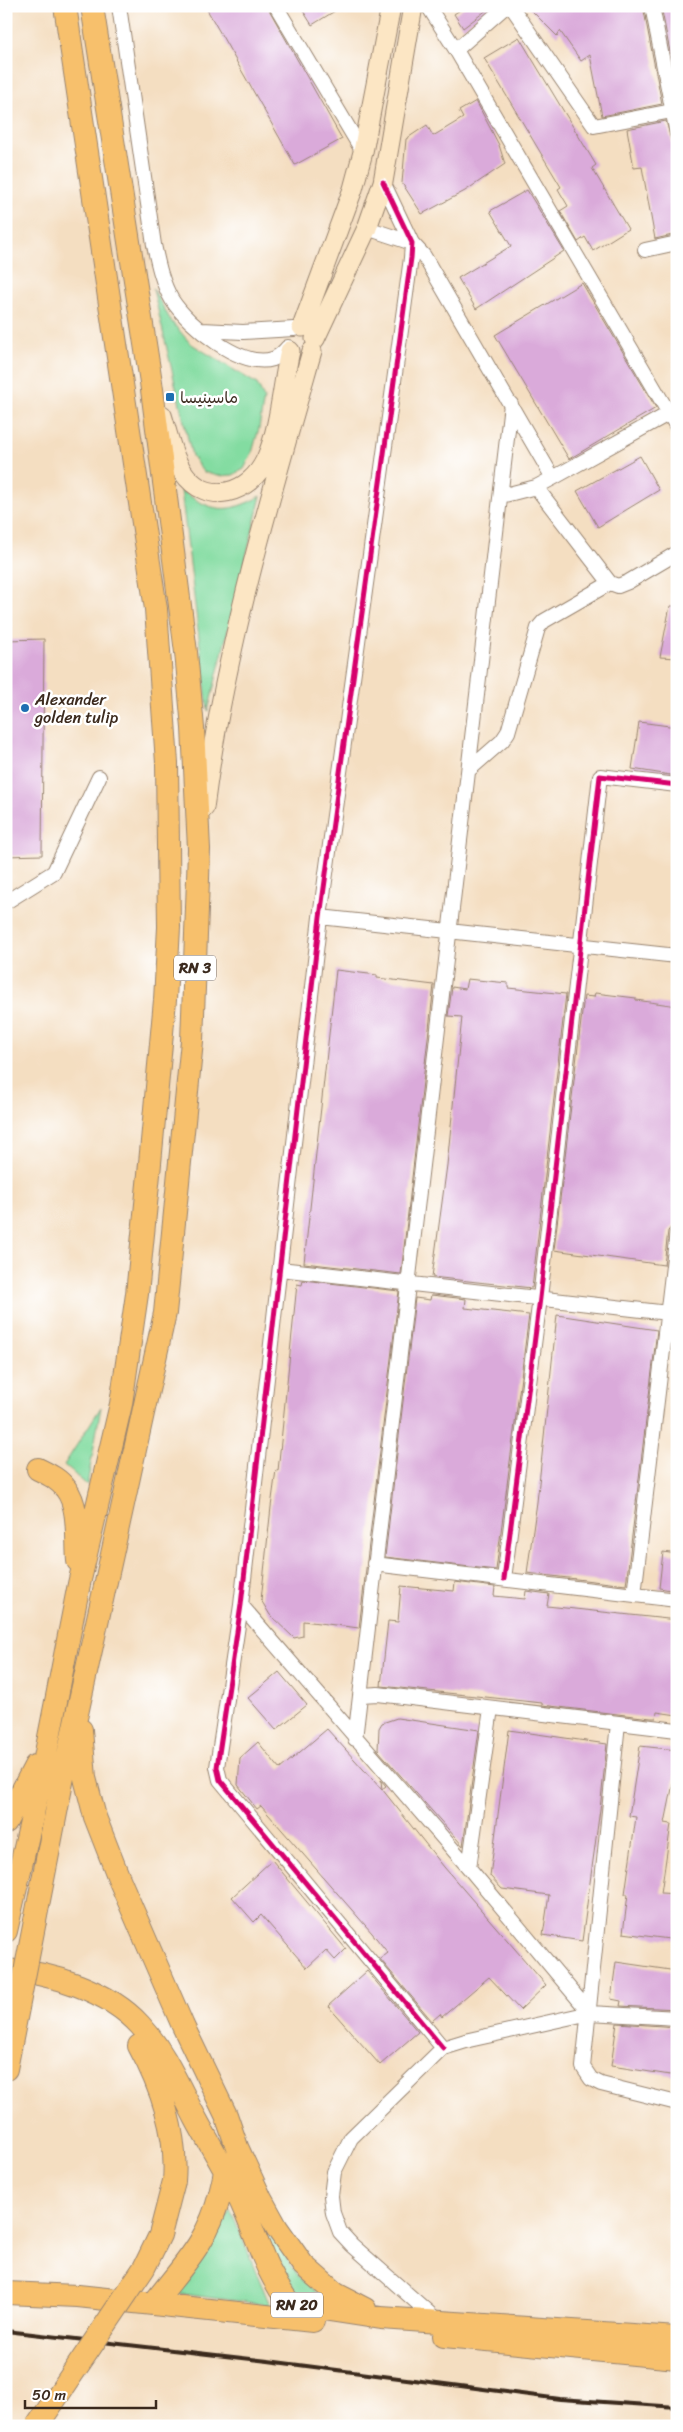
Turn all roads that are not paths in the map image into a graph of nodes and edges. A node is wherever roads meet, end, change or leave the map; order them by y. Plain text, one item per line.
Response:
1 (65, 6) edge
2 (92, 6) edge
3 (119, 6) edge
4 (276, 6) edge
5 (391, 6) edge
6 (413, 6) edge
7 (428, 6) edge
8 (506, 6) edge
9 (510, 6) edge
10 (652, 6) edge
11 (456, 50) junction
12 (672, 91) edge
13 (672, 111) junction
14 (677, 134) edge
15 (363, 152) junction
16 (383, 182) junction
17 (367, 228) junction
18 (412, 243) junction
19 (677, 244) edge
20 (645, 250) dead end
21 (202, 330) junction
22 (306, 337) junction
23 (289, 349) junction
24 (151, 382) junction
25 (512, 404) junction
26 (673, 413) edge
27 (677, 427) edge
28 (553, 478) junction
29 (536, 487) junction
30 (501, 496) junction
31 (677, 554) edge
32 (610, 583) junction
33 (470, 769) junction
34 (99, 776) dead end
35 (677, 785) edge
36 (199, 849) junction
37 (6, 902) edge
38 (320, 917) junction
39 (451, 931) junction
40 (580, 946) junction
41 (677, 956) edge
42 (677, 1232) edge
43 (280, 1269) junction
44 (408, 1282) junction
45 (540, 1298) junction
46 (672, 1313) edge
47 (38, 1468) dead end
48 (374, 1564) junction
49 (504, 1579) junction
50 (79, 1584) junction
51 (634, 1595) junction
52 (677, 1600) edge
53 (241, 1606) junction
54 (82, 1691) junction
55 (361, 1695) junction
56 (491, 1708) junction
57 (618, 1723) junction
58 (677, 1730) edge
59 (49, 1736) junction
60 (355, 1739) junction
61 (6, 1822) edge
62 (469, 1868) junction
63 (7, 1925) edge
64 (6, 1970) edge
65 (93, 1994) junction
66 (590, 2013) junction
67 (677, 2018) edge
68 (443, 2048) junction
69 (6, 2069) edge
70 (677, 2103) edge
71 (226, 2115) junction
72 (225, 2173) junction
73 (6, 2293) edge
74 (154, 2303) junction
75 (381, 2318) junction
76 (438, 2321) junction
77 (677, 2338) edge
78 (677, 2358) edge
79 (37, 2426) edge

1 - 50 highway, RN 3
2 - 24 highway, RN 3
3 - 21 street
4 - 15 street
5 - 15 main road
6 - 16 main road
7 - 11 street
8 - 11 street
9 - 13 street
10 - 12 street
11 - 26 street
12 - 13 street
13 - 14 street
15 - 22 main road
16 - 17 main road
16 - 18 street
17 - 18 street
17 - 22 main road
18 - 25 street
18 - 38 street
19 - 20 street
21 - 22 street
21 - 23 street
22 - 23 main road
22 - 36 main road
23 - 24 main road
24 - 36 highway, RN 3
25 - 28 street
25 - 30 street
26 - 27 street
26 - 28 street
28 - 29 street
29 - 30 street
29 - 32 street
30 - 33 street
31 - 32 street
32 - 33 street
33 - 39 street
34 - 37 street
35 - 40 street
36 - 54 highway, RN 3
38 - 39 street
38 - 43 street
39 - 40 street
39 - 44 street
40 - 41 street
40 - 45 street
42 - 46 street
43 - 44 street
43 - 53 street
44 - 45 street
44 - 48 street
45 - 46 street
45 - 49 street
46 - 51 street
47 - 50 highway
48 - 49 street
48 - 55 street
49 - 51 street
50 - 59 highway, RN 3
51 - 52 street
53 - 60 street
53 - 68 street
54 - 69 highway, RN 3, bridge
54 - 71 highway
55 - 56 street
55 - 60 street
56 - 57 street
56 - 62 street
57 - 58 street
57 - 66 street
59 - 61 highway
59 - 63 highway, RN 3
60 - 62 street
62 - 66 street
64 - 65 highway
65 - 72 highway, RN 20
65 - 79 highway, bridge
66 - 67 street
66 - 68 street
66 - 70 street
68 - 76 street
71 - 72 highway
71 - 75 highway
72 - 74 highway
72 - 75 highway, RN 20
73 - 74 highway, RN 20
74 - 78 highway, RN 20
75 - 76 highway, RN 20
76 - 77 highway, RN 20

